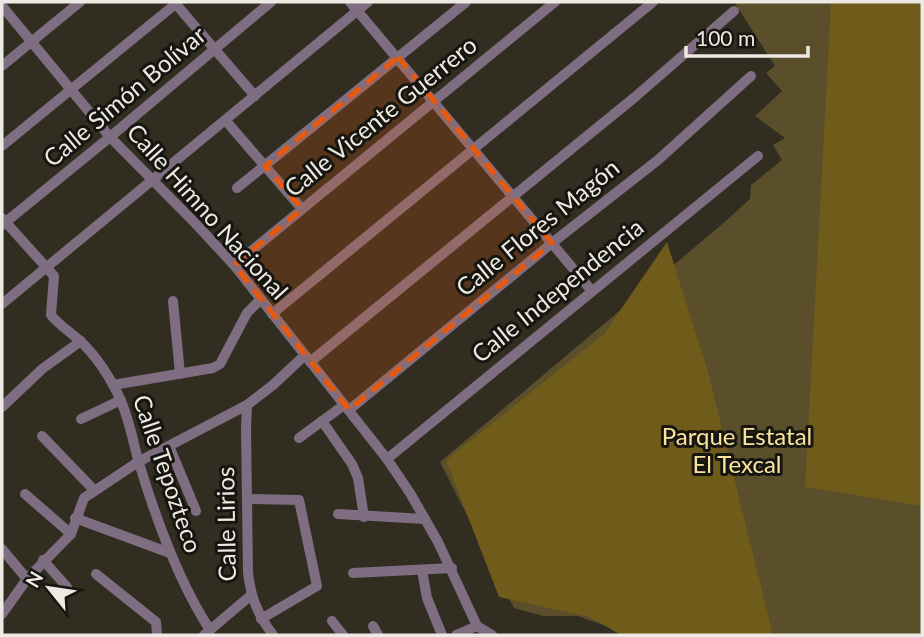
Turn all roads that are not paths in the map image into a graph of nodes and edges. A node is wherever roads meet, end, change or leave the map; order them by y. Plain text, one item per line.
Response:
1 (80, 2) edge
2 (176, 2) edge
3 (271, 2) edge
4 (350, 2) edge
5 (368, 2) edge
6 (466, 2) edge
7 (555, 2) edge
8 (653, 2) edge
9 (2, 6) edge
10 (357, 10) junction
11 (734, 11) dead end
12 (31, 41) junction
13 (214, 51) junction
14 (398, 58) junction
15 (2, 66) edge
16 (751, 76) dead end
17 (71, 90) junction
18 (254, 96) junction
19 (434, 102) junction
20 (226, 121) junction
21 (110, 138) junction
22 (2, 146) edge
23 (473, 150) junction
24 (758, 156) dead end
25 (265, 166) junction
26 (152, 180) junction
27 (237, 188) dead end
28 (513, 197) junction
29 (302, 209) junction
30 (3, 222) edge
31 (552, 243) junction
32 (234, 265) junction
33 (47, 267) junction
34 (591, 290) junction
35 (261, 299) junction
36 (173, 301) dead end
37 (2, 304) edge
38 (272, 314) junction
39 (81, 341) junction
40 (307, 358) junction
41 (180, 374) junction
42 (113, 385) junction
43 (121, 400) junction
44 (247, 405) junction
45 (2, 407) edge
46 (346, 407) junction
47 (81, 419) dead end
48 (322, 421) junction
49 (42, 436) dead end
50 (299, 438) dead end
51 (169, 446) junction
52 (387, 458) junction
53 (138, 462) junction
54 (94, 490) junction
55 (25, 494) dead end
56 (248, 499) junction
57 (196, 511) dead end
58 (338, 514) dead end
59 (364, 517) junction
60 (75, 518) junction
61 (425, 519) junction
62 (71, 534) junction
63 (2, 549) edge
64 (170, 554) junction
65 (43, 560) junction
66 (452, 568) junction
67 (422, 570) junction
68 (353, 573) dead end
69 (96, 574) dead end
70 (27, 579) junction
71 (66, 587) dead end
72 (250, 596) junction
73 (2, 614) edge
74 (261, 619) junction
75 (332, 621) dead end
76 (477, 626) junction
77 (207, 633) edge
78 (157, 635) edge
79 (273, 635) edge
80 (343, 635) edge
81 (442, 635) edge
82 (456, 635) edge
83 (492, 635) edge

1 - 12 street
2 - 13 street
2 - 17 street
3 - 13 street, Calle Simón Bolívar
4 - 10 street
5 - 10 street
6 - 14 street
7 - 19 street, Calle Vicente Guerrero
8 - 23 street
9 - 12 street, Calle Himno Nacional
10 - 14 street
10 - 18 street
11 - 28 street
12 - 15 street
12 - 17 street, Calle Himno Nacional
13 - 18 street
13 - 21 street, Calle Simón Bolívar
14 - 19 street
14 - 25 street
16 - 31 street, Calle Flores Magón
17 - 21 street, Calle Himno Nacional
17 - 22 street
18 - 20 street
19 - 23 street
19 - 29 street, Calle Vicente Guerrero
20 - 25 street
20 - 26 street
21 - 26 street, Calle Himno Nacional
21 - 30 street, Calle Simón Bolívar
23 - 28 street
23 - 38 street
24 - 34 street, Calle Independencia
25 - 27 street
25 - 29 street
26 - 32 street, Calle Himno Nacional
26 - 33 street
28 - 31 street
28 - 40 street
29 - 32 street, Calle Vicente Guerrero
30 - 33 street
31 - 34 street
31 - 46 street, Calle Flores Magón
32 - 35 street, Calle Himno Nacional
33 - 37 street
33 - 39 street, Calle Tepozteco
34 - 52 street, Calle Independencia
35 - 38 street, Calle Himno Nacional
35 - 41 street
36 - 41 street
38 - 40 street, Calle Himno Nacional
39 - 42 street, Calle Tepozteco
39 - 45 street
40 - 44 street
40 - 46 street, Calle Himno Nacional
41 - 42 street
42 - 43 street, Calle Tepozteco
43 - 47 street
43 - 53 street, Calle Tepozteco
44 - 51 street
44 - 56 street, Calle Lirios
46 - 48 street, Calle Flores Magón
46 - 52 street, Calle Himno Nacional
48 - 50 street, Calle Flores Magón
48 - 59 street
49 - 54 street
51 - 53 street
51 - 57 street
52 - 61 street, Calle Himno Nacional
53 - 54 street
53 - 64 street, Calle Tepozteco
54 - 60 street
55 - 62 street
56 - 72 street, Calle Lirios
56 - 74 street
58 - 59 street
59 - 61 street
60 - 62 street
60 - 64 street
61 - 66 street, Calle Himno Nacional
62 - 65 street
63 - 70 street
64 - 77 street, Calle Tepozteco
65 - 70 street
65 - 71 street
66 - 67 street
66 - 76 street, Calle Himno Nacional
67 - 68 street
67 - 81 street
69 - 78 street
70 - 73 street
72 - 74 street, Calle Lirios
72 - 77 street
74 - 79 street, Calle Lirios
75 - 80 street
76 - 82 street
76 - 83 street

